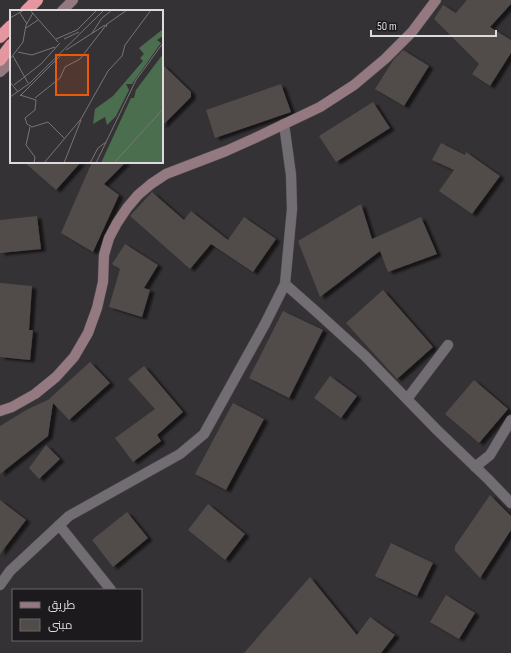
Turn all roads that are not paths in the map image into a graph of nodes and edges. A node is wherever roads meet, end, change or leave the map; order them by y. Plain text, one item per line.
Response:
1 (37, 0) edge
2 (43, 0) edge
3 (72, 0) edge
4 (436, 0) edge
5 (27, 10) edge
6 (38, 10) edge
7 (63, 10) edge
8 (10, 27) edge
9 (0, 37) edge
10 (10, 46) edge
11 (0, 60) edge
12 (10, 63) edge
13 (0, 72) edge
14 (284, 124) junction
15 (285, 284) junction
16 (448, 345) dead end
17 (407, 399) junction
18 (0, 412) edge
19 (511, 420) edge
20 (475, 467) junction
21 (511, 503) edge
22 (59, 525) junction
23 (0, 585) edge
24 (110, 589) edge

1 - 5 highway
2 - 6 highway
3 - 7 street
4 - 14 street
8 - 9 highway
10 - 11 highway
12 - 13 street
14 - 15 street
14 - 18 street
15 - 17 street
15 - 22 street
16 - 17 street
17 - 20 street
19 - 20 street
20 - 21 street
22 - 23 street
22 - 24 street

